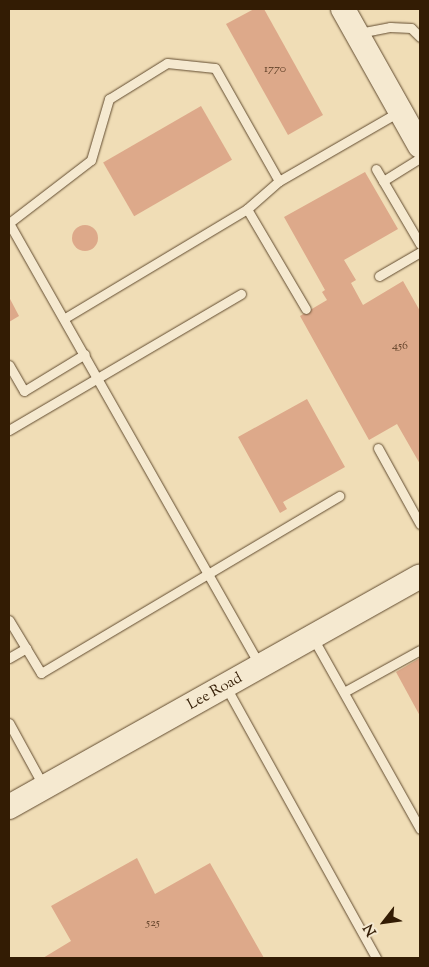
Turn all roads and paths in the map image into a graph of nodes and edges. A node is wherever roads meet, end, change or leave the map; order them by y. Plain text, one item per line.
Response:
1 (343, 9) edge
2 (357, 34) junction
3 (420, 37) edge
4 (401, 111) junction
5 (420, 146) edge
6 (420, 158) edge
7 (376, 169) dead end
8 (278, 181) junction
9 (383, 181) junction
10 (247, 209) junction
11 (420, 244) edge
12 (420, 252) edge
13 (379, 276) dead end
14 (241, 294) dead end
15 (306, 309) dead end
16 (65, 318) junction
17 (85, 354) junction
18 (9, 365) edge
19 (100, 379) junction
20 (9, 430) edge
21 (378, 448) dead end
22 (339, 496) dead end
23 (420, 524) edge
24 (210, 574) junction
25 (420, 576) edge
26 (9, 620) edge
27 (312, 637) junction
28 (26, 648) junction
29 (420, 650) edge
30 (9, 658) edge
31 (261, 667) junction
32 (226, 686) junction
33 (344, 692) junction
34 (9, 723) edge
35 (44, 787) junction
36 (9, 807) edge
37 (420, 830) edge
38 (376, 958) edge

1 - 2 street
2 - 3 lane
2 - 4 street
4 - 5 street
4 - 8 lane
6 - 9 lane
7 - 9 lane
8 - 10 lane
8 - 16 lane
9 - 11 lane
10 - 15 lane
10 - 16 lane
12 - 13 lane
14 - 19 lane
16 - 17 lane
17 - 18 lane
17 - 19 lane
19 - 20 lane
19 - 24 lane
21 - 23 lane
22 - 24 lane
24 - 28 lane
24 - 31 lane
25 - 27 street, Lee Road
26 - 28 lane
27 - 31 street, Lee Road
27 - 33 lane
28 - 30 lane
29 - 33 lane
31 - 32 street, Lee Road
32 - 35 street, Lee Road
32 - 38 lane
33 - 37 lane
34 - 35 lane
35 - 36 street, Lee Road

